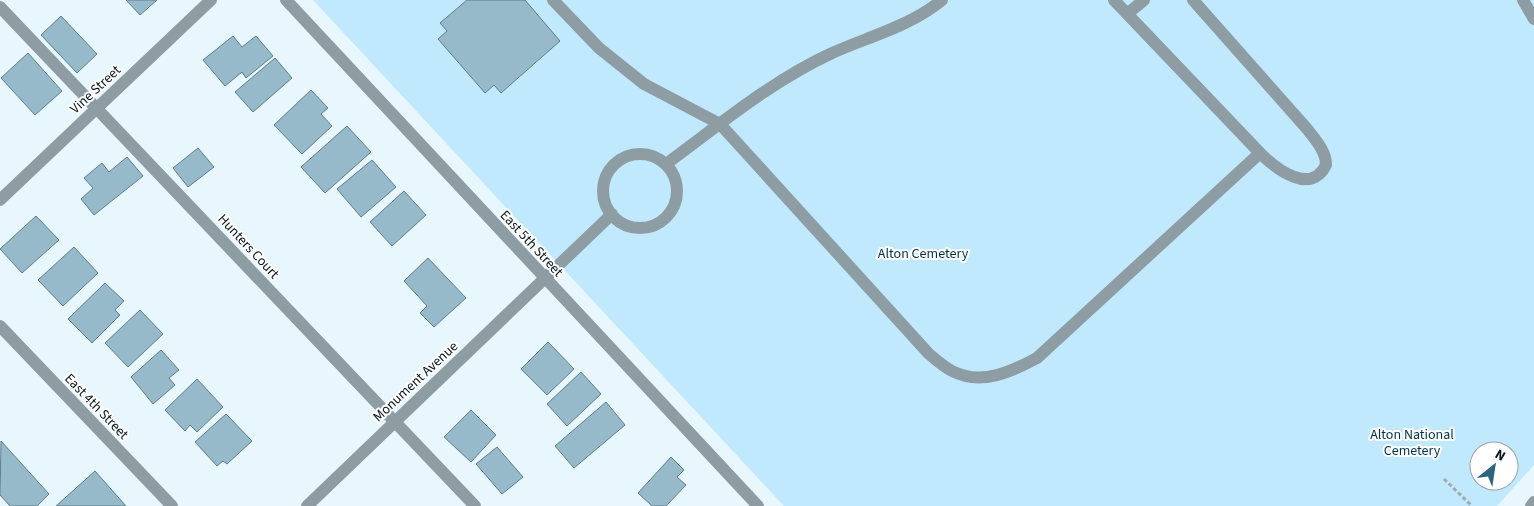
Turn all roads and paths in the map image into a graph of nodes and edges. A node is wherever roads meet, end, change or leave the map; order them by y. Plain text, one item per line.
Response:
1 (211, 0) edge
2 (286, 0) edge
3 (553, 0) edge
4 (942, 0) edge
5 (1114, 0) edge
6 (1144, 0) edge
7 (1193, 0) edge
8 (1523, 0) edge
9 (0, 7) edge
10 (1127, 14) junction
11 (1534, 19) edge
12 (97, 108) junction
13 (720, 124) junction
14 (1260, 153) junction
15 (666, 164) junction
16 (0, 200) edge
17 (612, 214) junction
18 (545, 279) junction
19 (0, 326) edge
20 (395, 421) junction
21 (1444, 479) dead end
22 (1534, 502) edge
23 (172, 506) edge
24 (307, 506) edge
25 (475, 506) edge
26 (758, 506) edge
27 (1472, 506) edge
28 (1531, 506) edge

1 - 12 street, Vine Street
2 - 18 street, East 5th Street
3 - 13 street
4 - 13 street
5 - 10 street
6 - 10 street
7 - 14 street
8 - 11 street
9 - 12 street, Hunters Court
10 - 14 street
12 - 16 street, Vine Street
12 - 20 street, Hunters Court
13 - 14 street
13 - 15 street
15 - 17 street
15 - 17 street
17 - 18 street, Monument Avenue
18 - 20 street, Monument Avenue
18 - 26 street, East 5th Street
19 - 23 street, East 4th Street
20 - 24 street, Monument Avenue
20 - 25 street, Hunters Court
21 - 27 path
22 - 28 street

